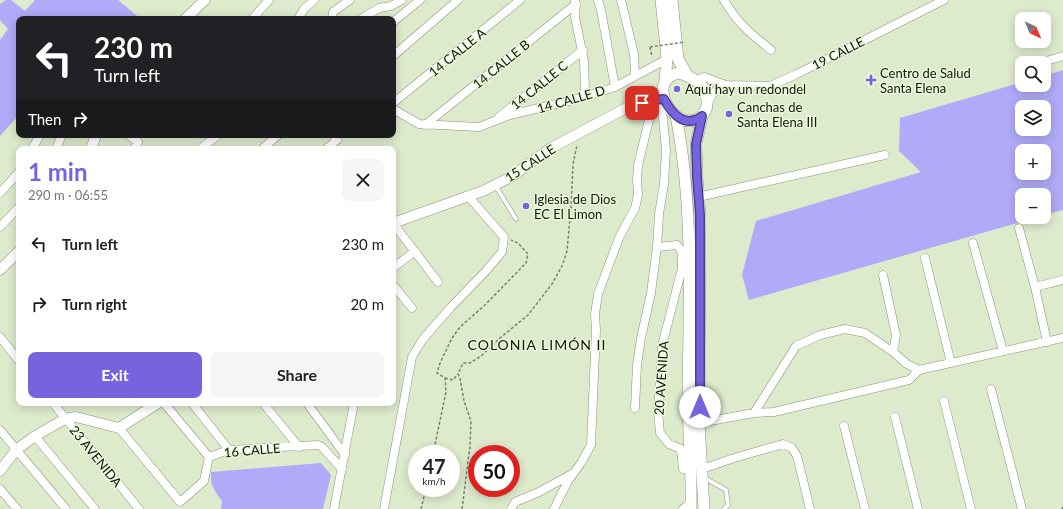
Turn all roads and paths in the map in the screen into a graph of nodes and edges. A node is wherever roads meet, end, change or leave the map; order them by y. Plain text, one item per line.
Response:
1 (205, 0) edge
2 (269, 0) edge
3 (314, 0) edge
4 (350, 0) edge
5 (402, 0) edge
6 (420, 0) edge
7 (458, 0) edge
8 (520, 0) edge
9 (598, 0) edge
10 (621, 0) edge
11 (661, 0) edge
12 (672, 0) edge
13 (724, 0) edge
14 (944, 0) edge
15 (575, 2) edge
16 (188, 16) edge
17 (255, 16) edge
18 (300, 16) edge
19 (333, 16) edge
20 (366, 16) edge
21 (396, 20) edge
22 (685, 42) dead end
23 (582, 50) junction
24 (771, 50) dead end
25 (396, 53) edge
26 (1063, 56) edge
27 (652, 57) dead end
28 (667, 59) junction
29 (1051, 60) edge
30 (635, 76) junction
31 (691, 78) junction
32 (665, 81) junction
33 (726, 85) junction
34 (614, 87) junction
35 (581, 98) junction
36 (659, 100) junction
37 (396, 101) edge
38 (708, 102) junction
39 (396, 111) edge
40 (629, 116) dead end
41 (676, 116) junction
42 (702, 116) junction
43 (650, 118) junction
44 (495, 120) junction
45 (425, 124) junction
46 (133, 138) edge
47 (214, 138) edge
48 (275, 138) edge
49 (578, 141) dead end
50 (136, 146) edge
51 (204, 146) edge
52 (265, 146) edge
53 (885, 155) dead end
54 (16, 175) edge
55 (495, 185) junction
56 (0, 193) edge
57 (468, 196) junction
58 (698, 197) junction
59 (16, 210) edge
60 (516, 220) dead end
61 (396, 222) edge
62 (396, 227) edge
63 (0, 228) edge
64 (1018, 228) dead end
65 (504, 237) junction
66 (972, 243) dead end
67 (657, 247) junction
68 (415, 251) junction
69 (16, 254) edge
70 (925, 258) dead end
71 (396, 266) edge
72 (0, 270) edge
73 (883, 275) dead end
74 (1063, 280) edge
75 (438, 282) dead end
76 (1035, 287) junction
77 (396, 289) edge
78 (412, 308) dead end
79 (0, 337) edge
80 (1063, 338) edge
81 (1048, 342) junction
82 (1003, 351) junction
83 (893, 352) junction
84 (16, 357) edge
85 (951, 363) junction
86 (919, 370) junction
87 (458, 374) junction
88 (445, 378) junction
89 (990, 389) dead end
90 (944, 401) dead end
91 (55, 406) edge
92 (153, 406) edge
93 (166, 406) edge
94 (194, 406) edge
95 (265, 406) edge
96 (309, 406) edge
97 (353, 406) edge
98 (635, 408) dead end
99 (754, 413) junction
100 (895, 417) dead end
101 (65, 419) junction
102 (700, 423) junction
103 (844, 426) dead end
104 (119, 428) junction
105 (0, 430) edge
106 (35, 436) junction
107 (435, 445) edge
108 (299, 447) junction
109 (16, 450) junction
110 (229, 450) junction
111 (345, 455) junction
112 (209, 457) junction
113 (342, 469) junction
114 (690, 470) junction
115 (0, 471) edge
116 (574, 473) junction
117 (702, 473) junction
118 (0, 489) edge
119 (424, 497) edge
120 (688, 507) edge
121 (17, 509) edge
122 (66, 509) edge
123 (94, 509) edge
124 (139, 509) edge
125 (334, 509) edge
126 (384, 509) edge
127 (422, 509) edge
128 (462, 509) edge
129 (511, 509) edge
130 (554, 509) edge
131 (704, 509) edge
132 (724, 509) edge
133 (810, 509) edge
134 (865, 509) edge
135 (918, 509) edge
136 (971, 509) edge
137 (1022, 509) edge

1 - 16 street
2 - 17 street
3 - 18 street
4 - 19 street
5 - 20 street
6 - 21 street
7 - 25 street
8 - 37 street, 14 CALLE A
9 - 34 street
10 - 30 street
11 - 28 main road
12 - 31 main road
13 - 24 street
14 - 33 street, 19 CALLE
15 - 23 street
15 - 45 street, 14 CALLE B
22 - 27 path, bridge
23 - 35 street
23 - 44 street, 14 CALLE C
26 - 29 street
28 - 30 street, 14 CALLE D
28 - 32 main road
30 - 34 street, 14 CALLE D
31 - 32 main road
31 - 33 street, 19 CALLE
31 - 38 main road
32 - 36 main road
33 - 38 street
34 - 35 street, 14 CALLE D
35 - 44 street, 14 CALLE D
36 - 41 main road
36 - 43 street
36 - 55 street, 15 CALLE
36 - 67 street, 20 AVENIDA
38 - 42 main road
39 - 45 street, 14 CALLE D
40 - 43 path
41 - 42 main road
41 - 114 main road, 20 AVENIDA
42 - 58 main road
43 - 116 street
44 - 45 street, 14 CALLE D
46 - 50 street
47 - 51 street
48 - 52 street
49 - 87 path
53 - 58 street
54 - 56 street
55 - 57 street, 15 CALLE
55 - 60 lane
57 - 61 street, 15 CALLE
57 - 65 street
58 - 102 main road
59 - 63 street
62 - 68 street
64 - 76 street
65 - 88 path
65 - 126 street
66 - 82 street
67 - 98 street, 20 AVENIDA
67 - 114 street, 20 AVENIDA
68 - 71 street
68 - 75 street
69 - 72 street
70 - 85 street
73 - 83 street
74 - 76 street
76 - 81 street
77 - 78 street
79 - 84 street
80 - 81 street
81 - 82 street
82 - 85 street
83 - 86 street
83 - 99 street
85 - 86 street
86 - 99 street
87 - 88 path
87 - 128 path
88 - 107 path
89 - 137 street
90 - 136 street
91 - 101 street, 23 AVENIDA
92 - 104 street
93 - 112 street
94 - 110 street
95 - 108 street
96 - 111 street
97 - 111 street
99 - 102 street
100 - 135 street
101 - 104 street
101 - 106 street
101 - 124 street, 23 AVENIDA
102 - 117 main road
103 - 134 street
104 - 112 street, 16 CALLE
105 - 109 street
106 - 109 street
106 - 123 street
108 - 110 street, 16 CALLE
108 - 113 street, 16 CALLE
109 - 115 street
109 - 122 street
110 - 112 street, 16 CALLE
111 - 113 street
113 - 125 street
114 - 120 main road, 20 AVENIDA
116 - 129 street
116 - 130 street
117 - 131 main road
117 - 132 lane
117 - 133 street
118 - 121 street
119 - 127 path

